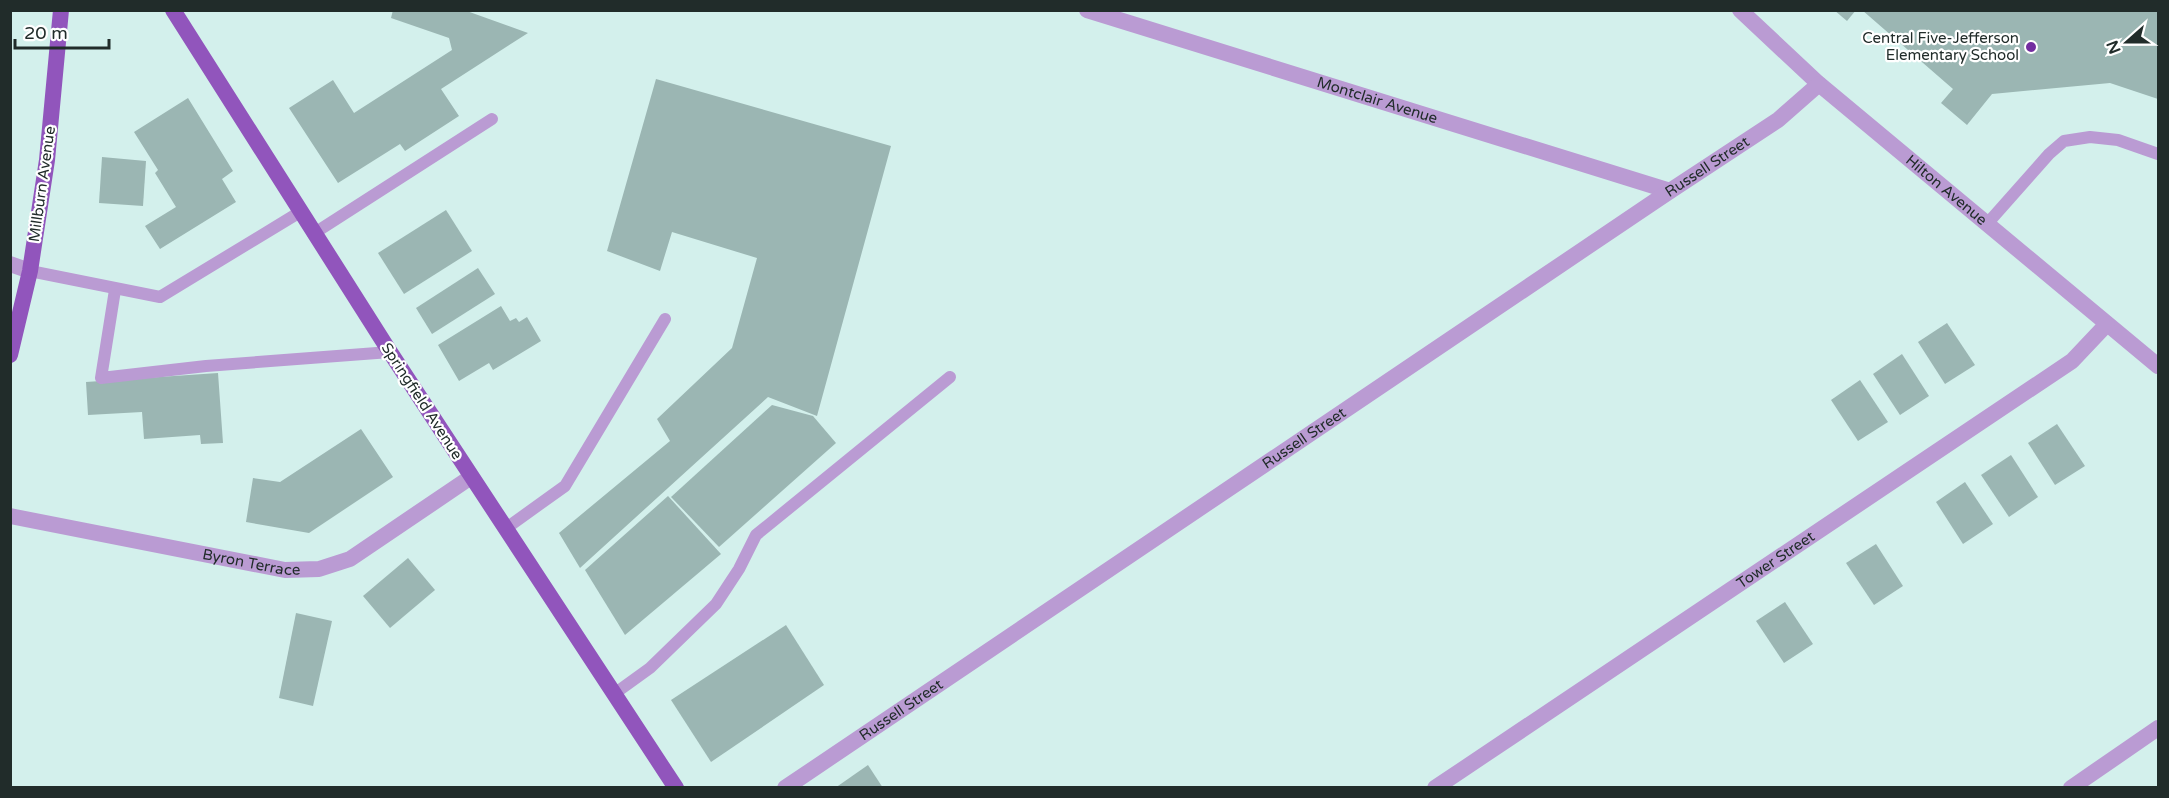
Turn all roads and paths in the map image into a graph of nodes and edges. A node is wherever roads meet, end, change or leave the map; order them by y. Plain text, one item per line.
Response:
1 (61, 10) edge
2 (173, 10) edge
3 (1087, 10) edge
4 (1740, 10) edge
5 (1819, 84) junction
6 (492, 119) dead end
7 (2158, 154) edge
8 (1670, 190) junction
9 (300, 212) junction
10 (1987, 224) junction
11 (313, 234) junction
12 (10, 264) edge
13 (30, 271) junction
14 (115, 290) junction
15 (665, 318) dead end
16 (2107, 324) junction
17 (390, 352) junction
18 (10, 355) edge
19 (2158, 366) edge
20 (950, 377) dead end
21 (471, 477) junction
22 (10, 516) edge
23 (505, 529) junction
24 (614, 694) junction
25 (2158, 729) edge
26 (676, 788) edge
27 (785, 788) edge
28 (1435, 788) edge
29 (2071, 788) edge

1 - 13 main road, Millburn Avenue
2 - 9 main road, Springfield Avenue
3 - 8 street, Montclair Avenue
4 - 5 street, Hilton Avenue
5 - 8 street, Russell Street
5 - 10 street, Hilton Avenue
6 - 11 lane
7 - 10 lane
8 - 27 street, Russell Street
9 - 11 main road, Springfield Avenue
9 - 14 lane
10 - 16 street, Hilton Avenue
11 - 17 main road, Springfield Avenue
12 - 13 street
13 - 14 lane
13 - 18 main road, Millburn Avenue
14 - 17 lane
15 - 23 lane
16 - 19 street, Hilton Avenue
16 - 28 street, Tower Street
17 - 21 main road, Springfield Avenue
20 - 24 lane
21 - 22 street, Byron Terrace
21 - 23 main road, Springfield Avenue
23 - 24 main road, Springfield Avenue
24 - 26 main road, Springfield Avenue
25 - 29 street

